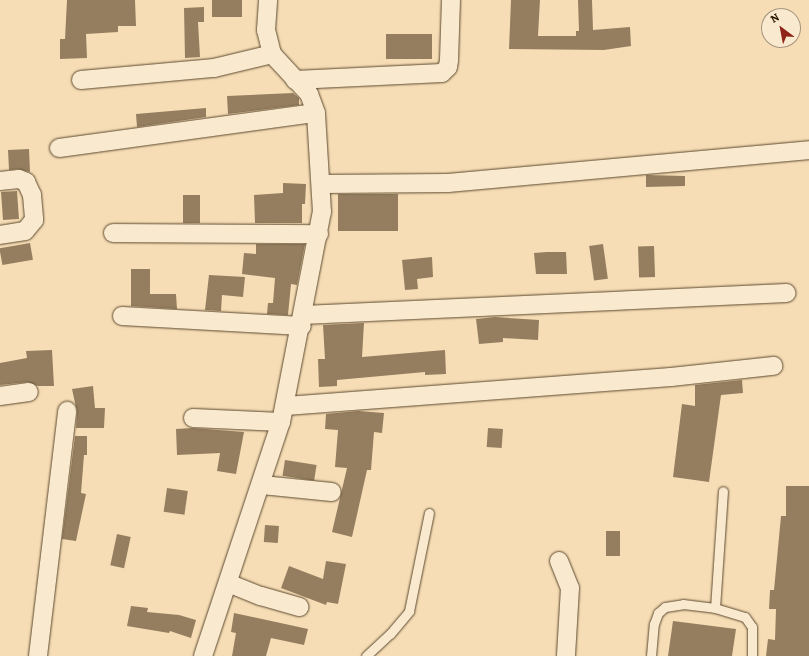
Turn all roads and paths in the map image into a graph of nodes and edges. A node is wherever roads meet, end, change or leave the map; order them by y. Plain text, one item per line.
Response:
1 (268, 0) edge
2 (451, 0) edge
3 (272, 54) junction
4 (81, 80) dead end
5 (295, 80) junction
6 (316, 113) junction
7 (59, 148) dead end
8 (809, 150) edge
9 (0, 181) edge
10 (320, 184) junction
11 (113, 233) dead end
12 (319, 234) junction
13 (0, 235) edge
14 (786, 293) dead end
15 (122, 316) dead end
16 (302, 320) junction
17 (773, 366) dead end
18 (29, 392) dead end
19 (0, 396) edge
20 (67, 411) dead end
21 (284, 414) junction
22 (193, 418) dead end
23 (262, 485) junction
24 (723, 491) dead end
25 (332, 492) dead end
26 (429, 513) dead end
27 (559, 561) dead end
28 (228, 583) junction
29 (299, 608) dead end
30 (715, 608) junction
31 (207, 654) edge
32 (38, 656) edge
33 (366, 656) edge
34 (566, 656) edge
35 (651, 656) edge
36 (752, 656) edge

1 - 3 street
2 - 5 street
3 - 4 street
3 - 5 street
5 - 6 street
6 - 7 street
6 - 10 street
8 - 10 street
9 - 13 street
10 - 12 street
11 - 12 street
12 - 16 street
14 - 16 street
15 - 16 street
16 - 21 street
17 - 21 street
18 - 19 street
20 - 32 street
21 - 22 street
21 - 23 street
23 - 25 street
23 - 28 street
24 - 30 lane
26 - 33 lane
27 - 34 street
28 - 29 street
28 - 31 street
30 - 35 lane
30 - 36 lane

